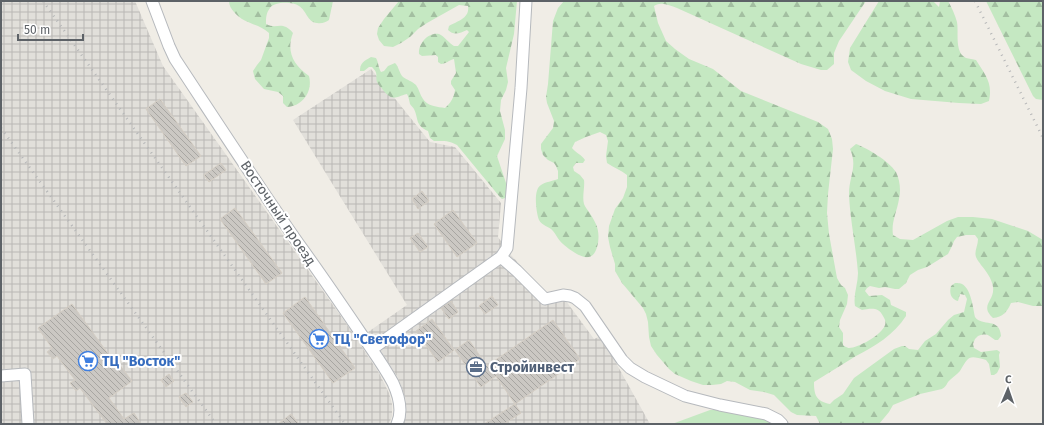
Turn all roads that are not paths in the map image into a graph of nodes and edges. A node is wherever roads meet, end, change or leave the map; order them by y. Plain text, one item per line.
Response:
1 (152, 1) edge
2 (526, 1) edge
3 (501, 258) junction
4 (372, 349) junction
5 (1, 376) edge
6 (28, 424) edge
7 (397, 424) edge
8 (782, 424) edge

1 - 4 street, Восточный проезд
2 - 3 street
3 - 4 street
3 - 8 street
4 - 7 street, Восточный проезд
5 - 6 street

